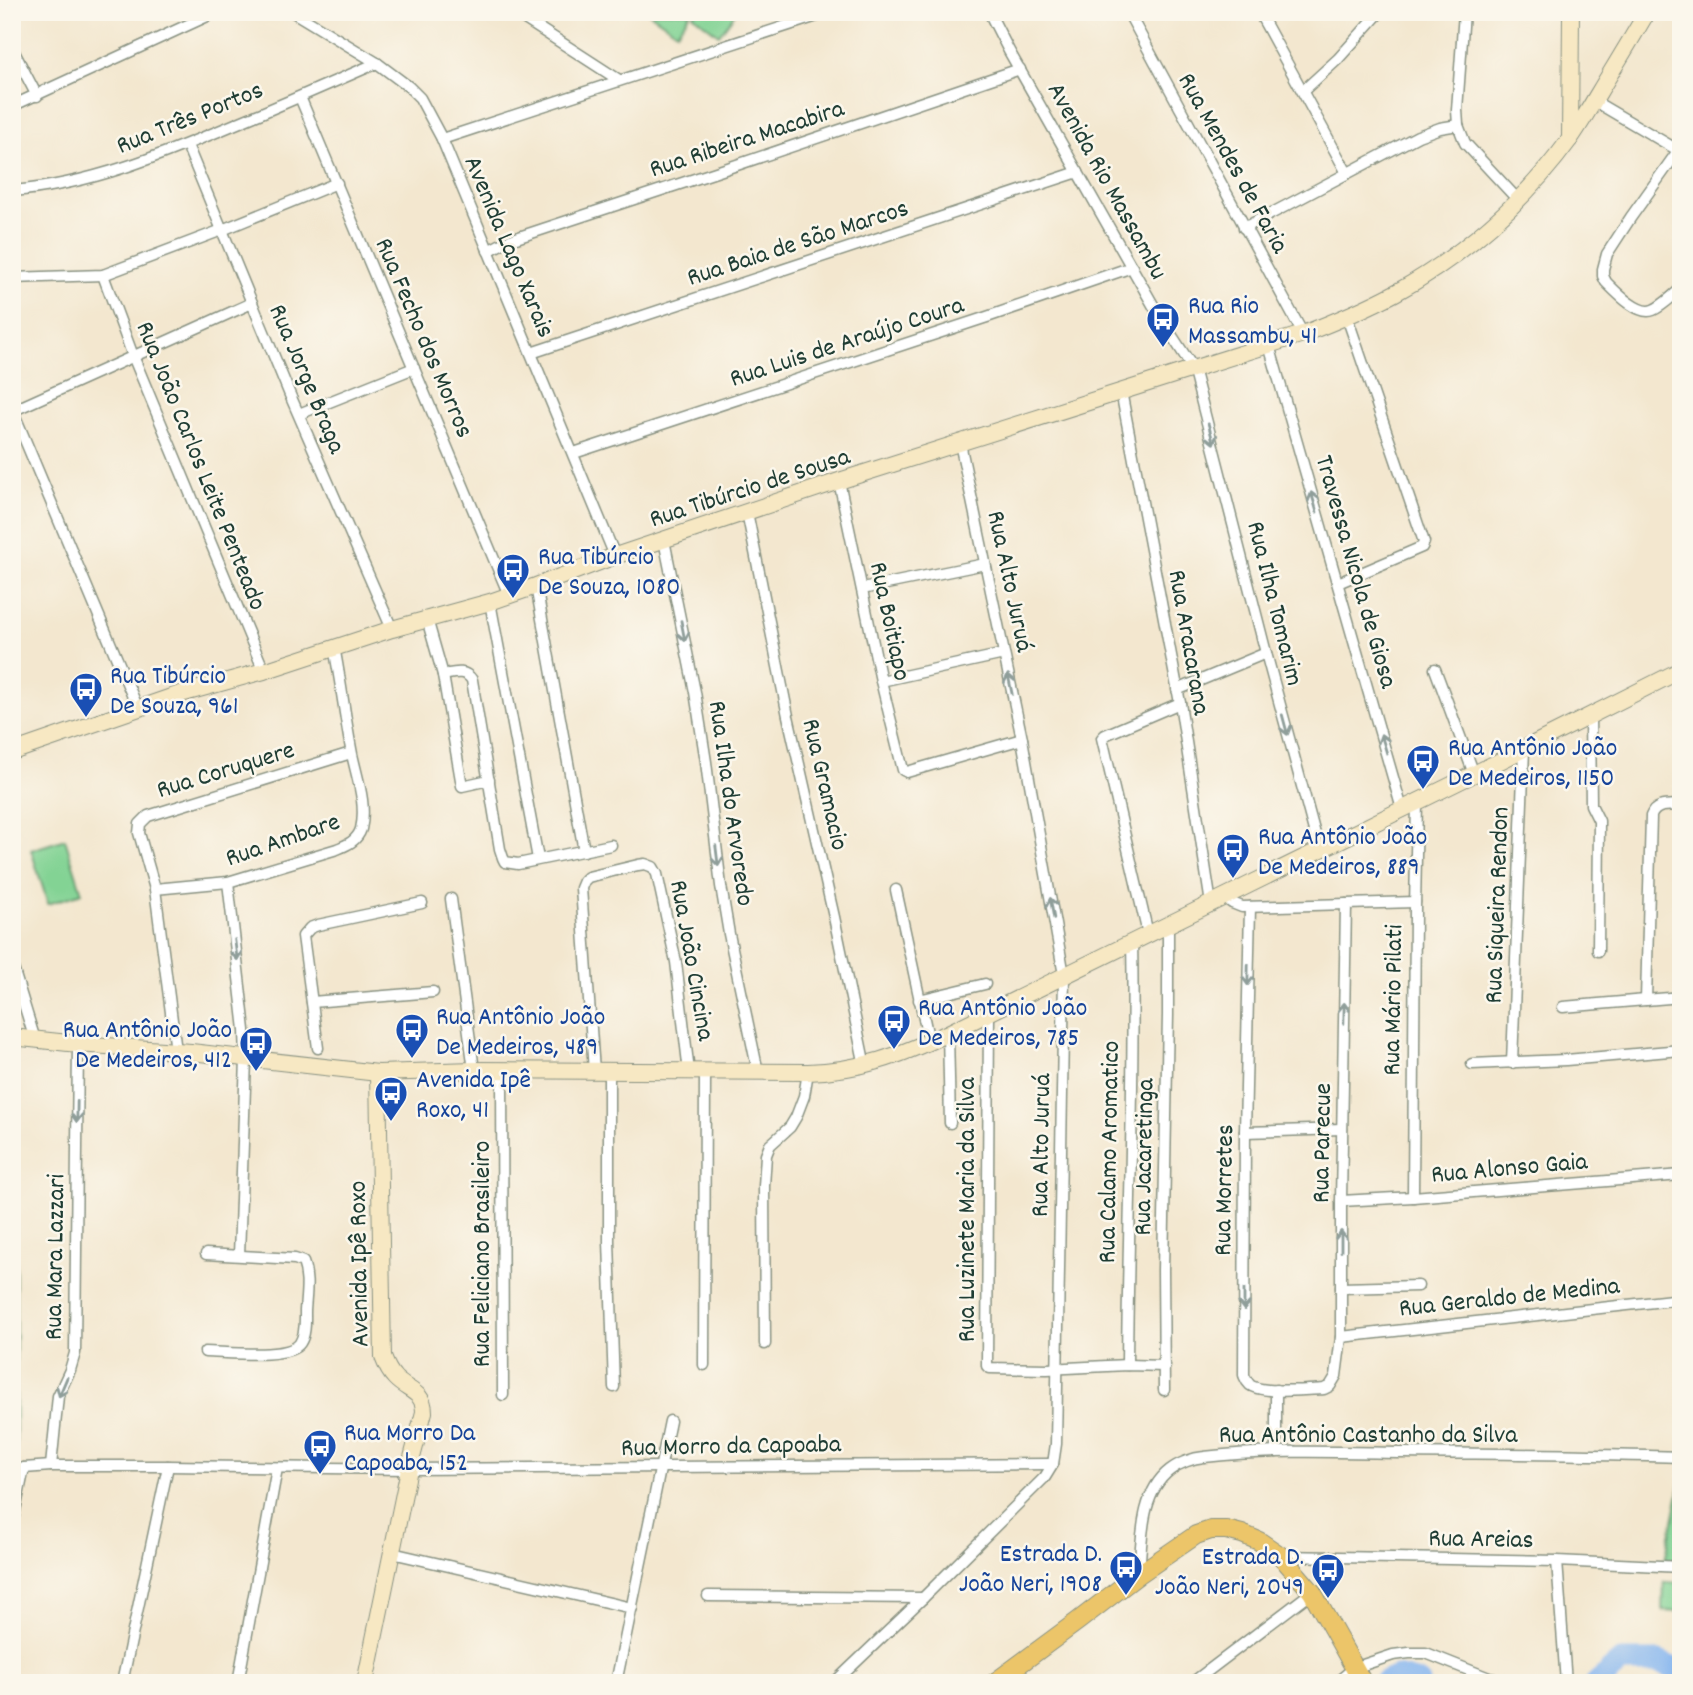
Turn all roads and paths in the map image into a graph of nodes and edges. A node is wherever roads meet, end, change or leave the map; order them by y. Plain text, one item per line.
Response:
1 (216, 12) edge
2 (293, 12) edge
3 (514, 12) edge
4 (829, 12) edge
5 (989, 12) edge
6 (1128, 12) edge
7 (1259, 12) edge
8 (1380, 12) edge
9 (1464, 12) edge
10 (1571, 12) edge
11 (1647, 12) edge
12 (530, 16) edge
13 (12, 48) edge
14 (376, 64) junction
15 (1020, 69) junction
16 (619, 80) junction
17 (1303, 91) junction
18 (37, 96) junction
19 (300, 97) junction
20 (1594, 101) junction
21 (12, 106) edge
22 (1458, 125) junction
23 (442, 139) junction
24 (1570, 139) junction
25 (187, 145) junction
26 (1680, 152) edge
27 (1078, 172) junction
28 (1348, 173) junction
29 (337, 183) junction
30 (12, 191) edge
31 (1518, 200) junction
32 (1244, 228) junction
33 (222, 230) junction
34 (488, 251) junction
35 (1132, 267) junction
36 (103, 275) junction
37 (12, 278) edge
38 (1681, 289) edge
39 (252, 303) junction
40 (1347, 317) junction
41 (1303, 334) junction
42 (1269, 345) junction
43 (531, 353) junction
44 (133, 356) junction
45 (414, 368) junction
46 (1193, 368) junction
47 (1121, 391) junction
48 (13, 410) edge
49 (299, 414) junction
50 (960, 443) junction
51 (574, 453) junction
52 (839, 481) junction
53 (747, 512) junction
54 (664, 540) junction
55 (615, 555) junction
56 (985, 564) junction
57 (1338, 583) junction
58 (536, 586) junction
59 (862, 589) junction
60 (509, 595) junction
61 (490, 601) junction
62 (427, 619) junction
63 (392, 629) junction
64 (334, 647) junction
65 (1266, 653) junction
66 (1004, 654) junction
67 (1435, 668) dead end
68 (1681, 670) edge
69 (264, 671) junction
70 (443, 674) junction
71 (881, 681) junction
72 (1177, 690) junction
73 (1180, 703) junction
74 (138, 709) junction
75 (1590, 715) junction
76 (1022, 739) junction
77 (13, 748) edge
78 (1524, 749) junction
79 (351, 753) junction
80 (1474, 774) junction
81 (489, 780) junction
82 (1681, 805) edge
83 (1410, 806) junction
84 (611, 845) dead end
85 (1319, 849) junction
86 (583, 851) junction
87 (538, 859) junction
88 (228, 882) junction
89 (155, 889) junction
90 (896, 890) dead end
91 (451, 899) dead end
92 (1217, 900) junction
93 (1415, 902) junction
94 (422, 903) dead end
95 (1346, 904) junction
96 (1250, 907) junction
97 (1168, 924) junction
98 (1148, 934) junction
99 (1132, 941) junction
100 (1598, 951) dead end
101 (12, 965) edge
102 (1064, 975) junction
103 (985, 984) dead end
104 (433, 992) dead end
105 (1681, 997) edge
106 (919, 1000) junction
107 (1646, 1000) junction
108 (312, 1002) junction
109 (1563, 1007) dead end
110 (989, 1013) junction
111 (948, 1033) junction
112 (12, 1037) edge
113 (35, 1040) junction
114 (929, 1042) junction
115 (78, 1044) junction
116 (1681, 1050) edge
117 (176, 1051) junction
118 (319, 1056) junction
119 (246, 1059) junction
120 (1512, 1063) junction
121 (1472, 1064) dead end
122 (865, 1066) junction
123 (474, 1070) junction
124 (502, 1070) junction
125 (602, 1071) junction
126 (697, 1072) junction
127 (758, 1072) junction
128 (808, 1072) junction
129 (378, 1073) junction
130 (950, 1123) dead end
131 (1342, 1129) junction
132 (1245, 1132) junction
133 (1681, 1175) edge
134 (1413, 1197) junction
135 (1341, 1201) junction
136 (206, 1254) dead end
137 (239, 1255) junction
138 (1418, 1286) dead end
139 (1341, 1288) junction
140 (1681, 1299) edge
141 (1341, 1337) junction
142 (765, 1344) dead end
143 (205, 1352) dead end
144 (704, 1365) dead end
145 (1126, 1365) junction
146 (1164, 1366) junction
147 (1059, 1368) junction
148 (1334, 1382) joint
149 (614, 1387) dead end
150 (1164, 1390) dead end
151 (1276, 1390) junction
152 (503, 1395) dead end
153 (670, 1421) dead end
154 (1276, 1452) junction
155 (1681, 1457) edge
156 (1053, 1464) junction
157 (51, 1466) junction
158 (168, 1466) junction
159 (24, 1468) junction
160 (277, 1468) junction
161 (660, 1468) junction
162 (410, 1469) junction
163 (12, 1474) edge
164 (12, 1525) edge
165 (392, 1553) junction
166 (1281, 1556) junction
167 (1557, 1561) junction
168 (1681, 1567) edge
169 (1139, 1574) junction
170 (1311, 1592) junction
171 (708, 1596) dead end
172 (923, 1598) junction
173 (632, 1608) junction
174 (1358, 1676) edge
175 (122, 1683) edge
176 (238, 1683) edge
177 (366, 1683) edge
178 (616, 1683) edge
179 (834, 1683) edge
180 (994, 1683) edge
181 (1192, 1683) edge
182 (1336, 1683) edge
183 (1514, 1683) edge
184 (1566, 1683) edge

1 - 18 street
2 - 14 street, Avenida Lago Xarais
3 - 12 street
4 - 16 street
5 - 15 street, Avenida Rio Massambu
6 - 32 street, Rua Mendes de Faria
7 - 17 street
8 - 17 street
9 - 22 street
10 - 24 street
11 - 20 street, Rua Tibúrcio de Sousa
12 - 16 street
13 - 18 street
14 - 19 street, Rua Três Portos
14 - 23 street, Avenida Lago Xarais
15 - 27 street, Avenida Rio Massambu
15 - 34 street, Rua Ribeira Macabira
16 - 23 street
17 - 28 street
18 - 21 street
19 - 25 street, Rua Três Portos
19 - 29 street, Rua Fecho dos Morros
20 - 24 street, Rua Tibúrcio de Sousa
20 - 26 street
22 - 28 street
22 - 31 street
23 - 34 street, Avenida Lago Xarais
24 - 31 street, Rua Tibúrcio de Sousa
25 - 30 street, Rua Três Portos
25 - 33 street, Rua Jorge Braga
26 - 38 street
27 - 35 street, Avenida Rio Massambu
27 - 43 street, Rua Baia de São Marcos
28 - 32 street
29 - 33 street
29 - 45 street, Rua Fecho dos Morros
31 - 40 street, Rua Tibúrcio de Sousa
32 - 41 street, Rua Mendes de Faria
33 - 36 street
33 - 39 street, Rua Jorge Braga
34 - 43 street, Avenida Lago Xarais
35 - 46 street, Avenida Rio Massambu
35 - 51 street, Rua Luis de Araújo Coura
36 - 37 street
36 - 44 street, Rua João Carlos Leite Penteado
39 - 44 street
39 - 49 street, Rua Jorge Braga
40 - 41 street, Rua Tibúrcio de Sousa
40 - 57 street
41 - 42 street, Rua Tibúrcio de Sousa
42 - 46 street, Rua Tibúrcio de Sousa
57 -> 42 street, Travessa Nicola de Giosa
43 - 51 street, Avenida Lago Xarais
44 - 48 street
44 - 69 street, Rua João Carlos Leite Penteado
45 - 49 street
45 - 60 street, Rua Fecho dos Morros
46 - 47 street, Rua Tibúrcio de Sousa
46 -> 65 street, Rua Ilha Tomarim
47 - 50 street, Rua Tibúrcio de Sousa
47 - 72 street, Rua Aracarana
48 - 74 street
49 - 63 street, Rua Jorge Braga
50 - 52 street, Rua Tibúrcio de Sousa
50 - 56 street, Rua Alto Juruá
51 - 55 street, Avenida Lago Xarais
52 - 53 street, Rua Tibúrcio de Sousa
52 - 59 street, Rua Boitiapo
53 - 54 street, Rua Tibúrcio de Sousa
53 - 122 street, Rua Gramacio
54 - 55 street, Rua Tibúrcio de Sousa
54 -> 127 street, Rua Ilha do Arvoredo
55 - 58 street, Rua Tibúrcio de Sousa
56 - 59 street
56 - 66 street, Rua Alto Juruá
83 -> 57 street, Travessa Nicola de Giosa
58 - 60 street, Rua Tibúrcio de Sousa
58 - 86 street
59 - 71 street, Rua Boitiapo
60 - 61 street, Rua Tibúrcio de Sousa
61 - 62 street, Rua Tibúrcio de Sousa
61 - 87 street
62 - 63 street, Rua Tibúrcio de Sousa
62 - 70 street
63 - 64 street, Rua Tibúrcio de Sousa
64 - 69 street, Rua Tibúrcio de Sousa
64 - 79 street, Rua Ambare
65 - 72 street
65 -> 85 street, Rua Ilha Tomarim
66 - 71 street
76 -> 66 street, Rua Alto Juruá
67 - 80 street
68 - 75 street
69 - 74 street, Rua Tibúrcio de Sousa
70 - 81 street
70 - 81 street
71 - 76 street, Rua Boitiapo
72 - 73 street, Rua Aracarana
73 - 92 street, Rua Aracarana
73 - 98 street
74 - 77 street, Rua Tibúrcio de Sousa
75 - 78 street
75 - 100 street
102 -> 76 street, Rua Alto Juruá
78 - 80 street
78 - 120 street, Rua Siqueira Rendon
79 - 88 street, Rua Ambare
79 - 89 street, Rua Coruquere
80 - 83 street
81 - 87 street
82 - 107 street
83 - 85 street
83 - 93 street, Rua Mário Pilati
84 - 86 street
85 - 92 street
86 - 87 street
88 - 89 street, Rua Ambare
88 -> 119 street
89 - 117 street, Rua Coruquere
90 - 106 street
91 - 123 street
92 - 96 street
92 - 97 street
93 - 95 street
93 - 134 street, Rua Mário Pilati
94 - 108 street
95 - 96 street
131 -> 95 street, Rua Parecue
96 -> 132 street, Rua Morretes
97 - 98 street
97 - 146 street, Rua Jacaretinga
98 - 99 street
99 - 102 street
99 - 145 street, Rua Calamo Aromatico
101 - 113 street
102 - 110 street
102 - 147 street, Rua Alto Juruá
103 - 106 street
104 - 108 street
105 - 107 street
106 - 114 street
107 - 109 street
108 - 118 street
110 - 111 street
110 - 147 street, Rua Luzinete Maria da Silva
111 - 114 street
111 - 130 street
112 - 113 street
113 - 115 street
114 - 122 street
115 - 117 street
115 -> 157 street, Rua Mara Lazzari
116 - 120 street
117 - 119 street
118 - 119 street
118 - 129 street
119 - 137 street
120 - 121 street
122 - 128 street
123 - 124 street
123 - 129 street
124 - 125 street
124 - 152 street, Rua Feliciano Brasileiro
125 - 126 street
125 - 126 street, Rua João Cincina
125 - 149 street, Rua João Cincina
126 - 127 street
126 - 144 street, Rua João Cincina
127 - 128 street
128 - 142 street
129 - 162 street, Avenida Ipê Roxo
131 - 132 street
131 - 135 street, Rua Parecue
132 -> 151 street, Rua Morretes
133 - 134 street, Rua Alonso Gaia
134 - 135 street, Rua Alonso Gaia
139 -> 135 street, Rua Parecue
136 - 137 street
137 - 143 street
138 - 139 street
139 - 141 street, Rua Parecue
140 - 141 street, Rua Geraldo de Medina
141 - 148 street, Rua Parecue
145 - 146 street
145 - 147 street
146 - 150 street, Rua Jacaretinga
147 - 156 street, Rua Alto Juruá
148 - 151 street, Rua Morretes
151 - 154 street
153 - 161 street
154 - 155 street, Rua Antônio Castanho da Silva
154 - 169 street, Rua Antônio Castanho da Silva
156 - 161 street, Rua Morro da Capoaba
156 - 172 street
157 - 158 street, Rua Morro da Capoaba
157 - 159 street, Rua Morro da Capoaba
158 - 160 street, Rua Morro da Capoaba
158 - 175 street
159 - 163 street
159 - 164 street
160 - 162 street, Rua Morro da Capoaba
160 - 176 street
161 - 162 street, Rua Morro da Capoaba
161 - 173 street
162 - 165 street, Avenida Ipê Roxo
165 - 173 street
165 - 177 street, Avenida Ipê Roxo
166 - 167 street, Rua Areias
166 - 169 main road
166 - 170 main road
167 - 168 street, Rua Areias
167 - 184 street
169 - 180 main road
170 - 174 main road
170 - 181 street
171 - 172 street
172 - 179 street
173 - 178 street
174 - 182 street
174 - 183 street

